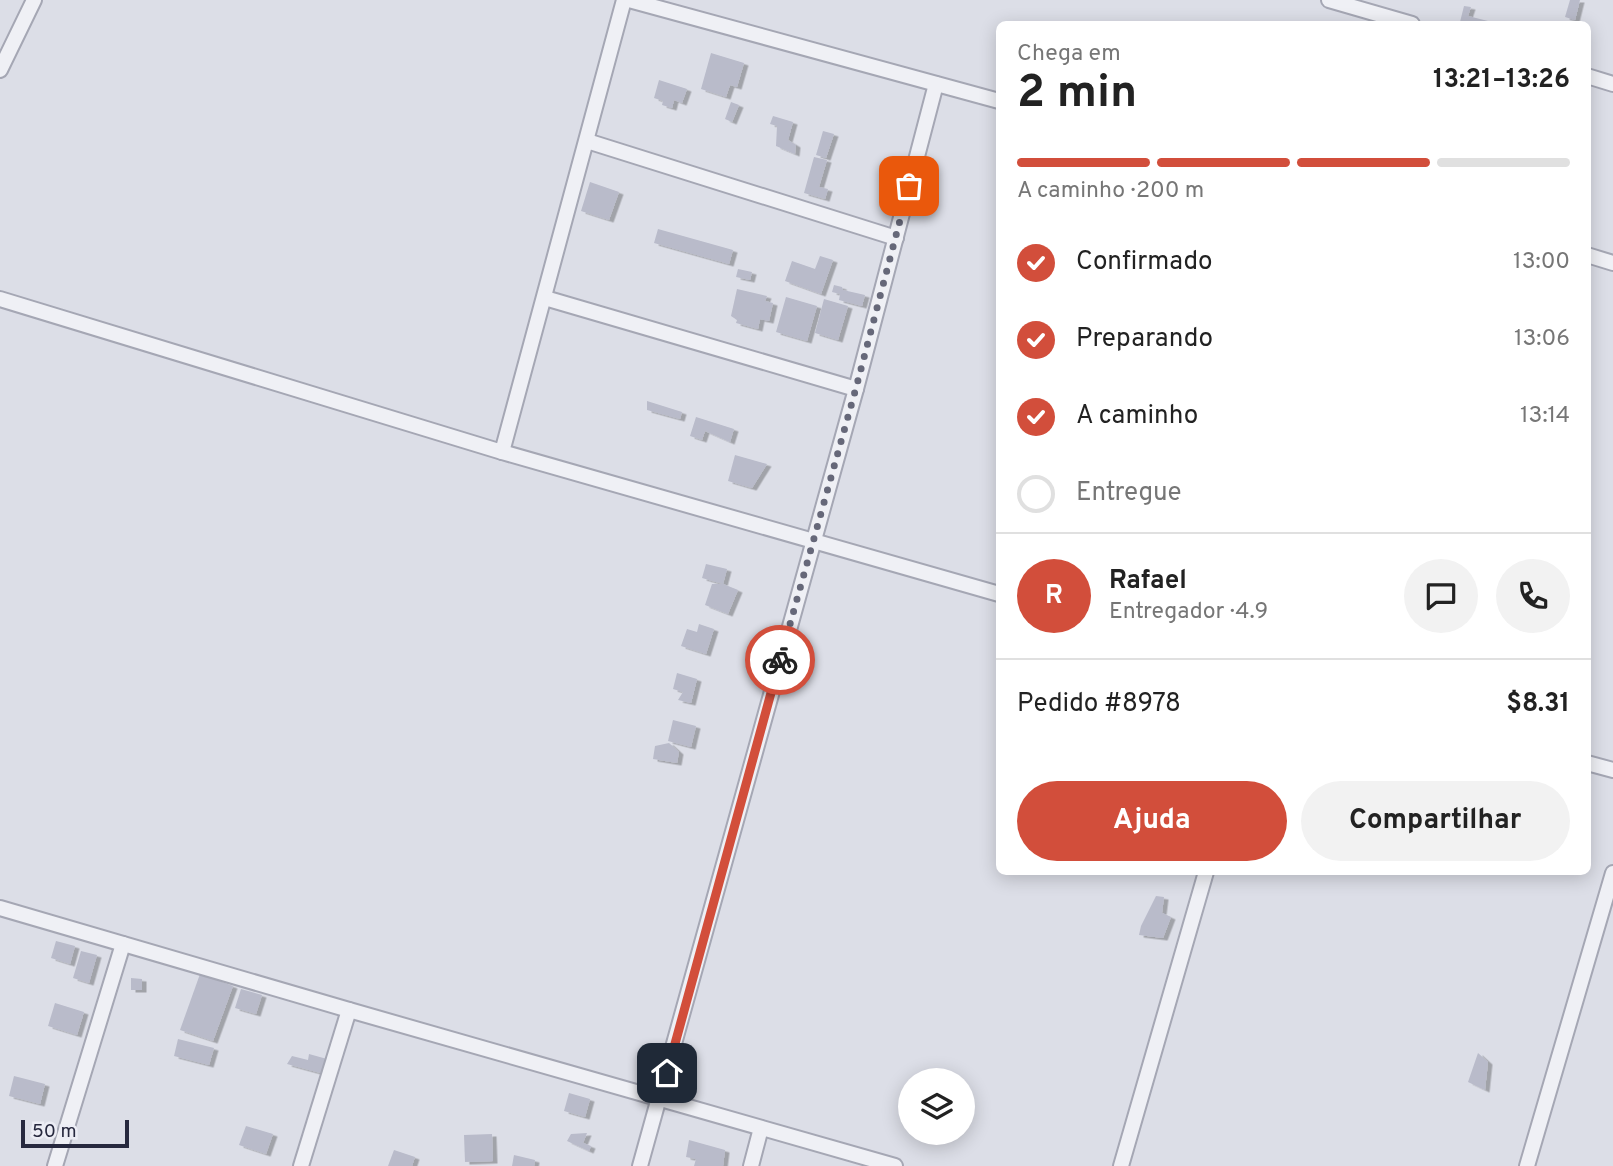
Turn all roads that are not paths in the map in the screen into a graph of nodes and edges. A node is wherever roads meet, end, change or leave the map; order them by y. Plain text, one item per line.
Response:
1 (34, 0) edge
2 (626, 0) edge
3 (1329, 0) edge
4 (1402, 21) edge
5 (0, 70) edge
6 (1591, 77) edge
7 (936, 84) junction
8 (1613, 84) edge
9 (996, 100) edge
10 (587, 141) junction
11 (896, 238) junction
12 (1591, 257) edge
13 (1613, 263) edge
14 (545, 298) junction
15 (0, 299) edge
16 (856, 388) junction
17 (502, 452) junction
18 (812, 542) junction
19 (996, 593) edge
20 (1591, 764) edge
21 (1613, 770) edge
22 (1613, 873) edge
23 (1205, 875) edge
24 (0, 908) edge
25 (123, 944) junction
26 (349, 1010) junction
27 (660, 1099) junction
28 (761, 1128) junction
29 (55, 1166) edge
30 (301, 1166) edge
31 (640, 1166) edge
32 (751, 1166) edge
33 (894, 1166) edge
34 (1121, 1166) edge
35 (1527, 1166) edge

1 - 5 street
2 - 7 street
2 - 10 street
3 - 4 street
6 - 8 street
7 - 9 street
7 - 11 street
10 - 11 street
10 - 14 street
11 - 16 street
12 - 13 street
14 - 16 street
14 - 17 street
15 - 17 street
16 - 18 street
17 - 18 street
18 - 19 street
18 - 27 street
20 - 21 street
22 - 35 street
23 - 34 street
24 - 25 street
25 - 26 street
25 - 29 street
26 - 27 street
26 - 30 street
27 - 28 street
27 - 31 street
28 - 32 street
28 - 33 street

